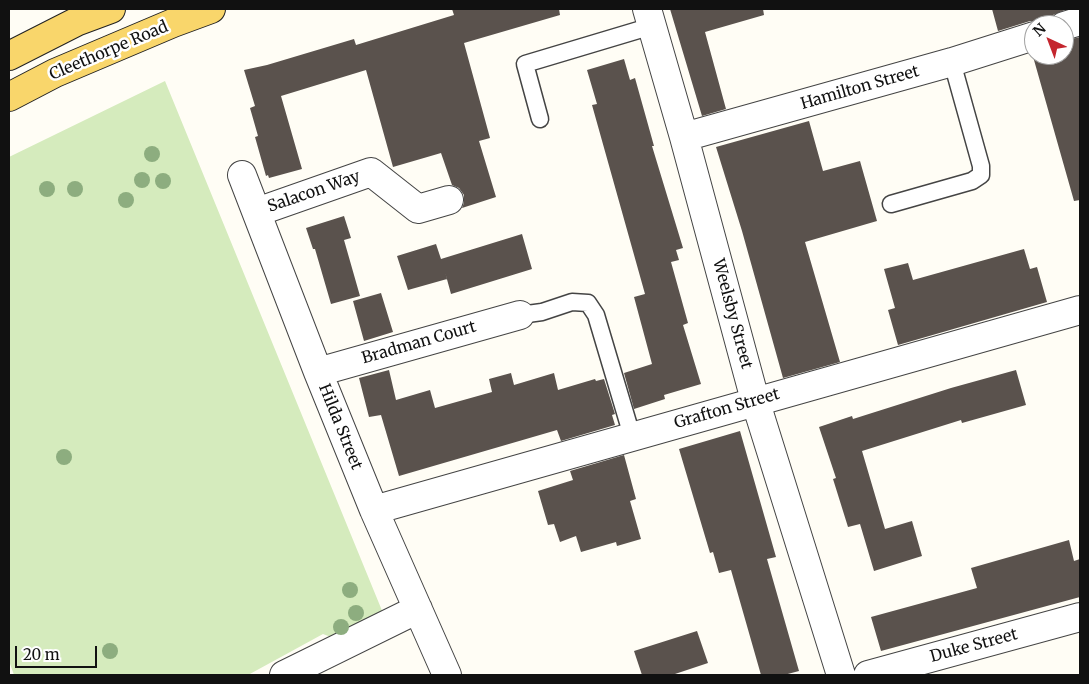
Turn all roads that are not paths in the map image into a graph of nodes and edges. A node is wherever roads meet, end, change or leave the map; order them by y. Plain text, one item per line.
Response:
1 (111, 9) edge
2 (211, 9) edge
3 (650, 17) edge
4 (1024, 39) edge
5 (9, 56) edge
6 (952, 62) junction
7 (9, 97) edge
8 (540, 118) dead end
9 (684, 137) junction
10 (242, 174) dead end
11 (450, 200) dead end
12 (891, 204) dead end
13 (257, 212) junction
14 (1080, 310) edge
15 (520, 315) joint
16 (318, 372) junction
17 (756, 400) junction
18 (632, 436) junction
19 (374, 510) junction
20 (418, 609) junction
21 (1080, 617) edge
22 (284, 675) edge
23 (448, 675) edge
24 (840, 675) edge
25 (868, 675) edge

1 - 5 main road
2 - 7 main road, Cleethorpe Road
3 - 8 lane
3 - 9 street, Weelsby Street
4 - 6 street, Hamilton Street
6 - 9 street, Hamilton Street
6 - 12 lane
9 - 17 street, Weelsby Street
10 - 13 street, Hilda Street
11 - 13 street, Salacon Way
13 - 16 street, Hilda Street
14 - 17 street, Grafton Street
15 - 16 street, Bradman Court
15 - 18 lane
16 - 19 street, Hilda Street
17 - 18 street, Grafton Street
17 - 24 street, Weelsby Street
18 - 19 street, Grafton Street
19 - 20 street, Hilda Street
20 - 22 street
20 - 23 street, Hilda Street
21 - 25 street, Duke Street

